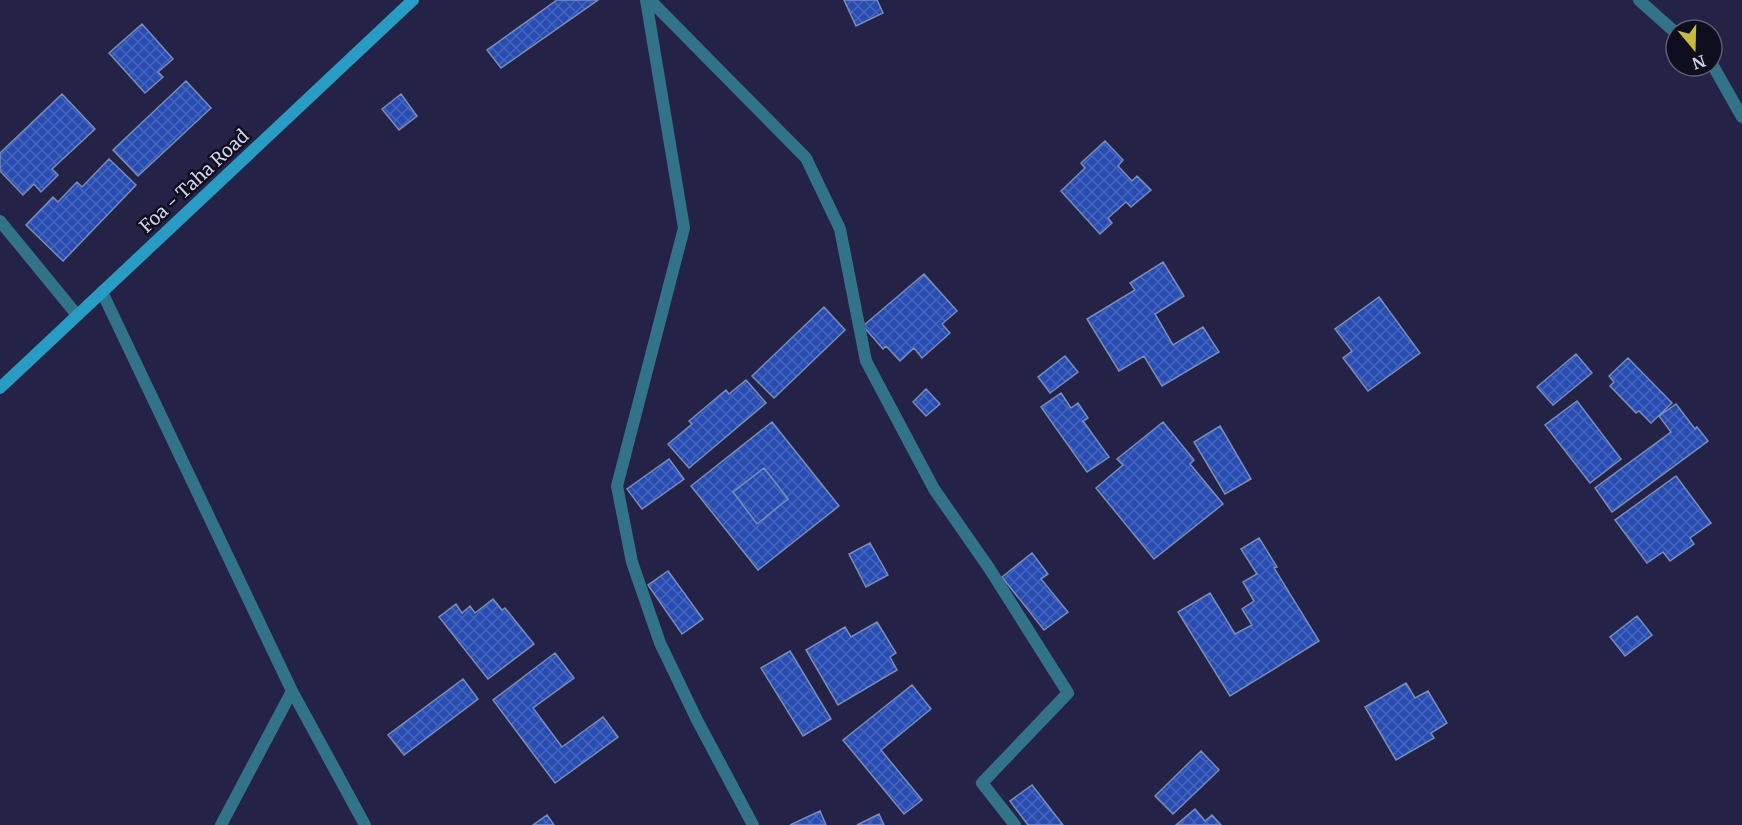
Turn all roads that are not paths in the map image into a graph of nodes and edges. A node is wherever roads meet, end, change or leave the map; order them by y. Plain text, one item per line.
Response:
1 (413, 0) edge
2 (648, 0) edge
3 (1639, 0) edge
4 (1664, 22) edge
5 (1720, 78) edge
6 (1742, 117) edge
7 (0, 221) edge
8 (102, 292) junction
9 (77, 315) junction
10 (0, 388) edge
11 (292, 691) junction
12 (222, 825) edge
13 (365, 825) edge
14 (753, 825) edge
15 (1015, 825) edge

1 - 8 street, Foa - Taha Road
2 - 14 street
2 - 15 street
3 - 4 street
5 - 6 street
7 - 9 street
8 - 9 street, Foa - Taha Road
8 - 11 street
9 - 10 street, Foa - Taha Road
11 - 12 street
11 - 13 street

